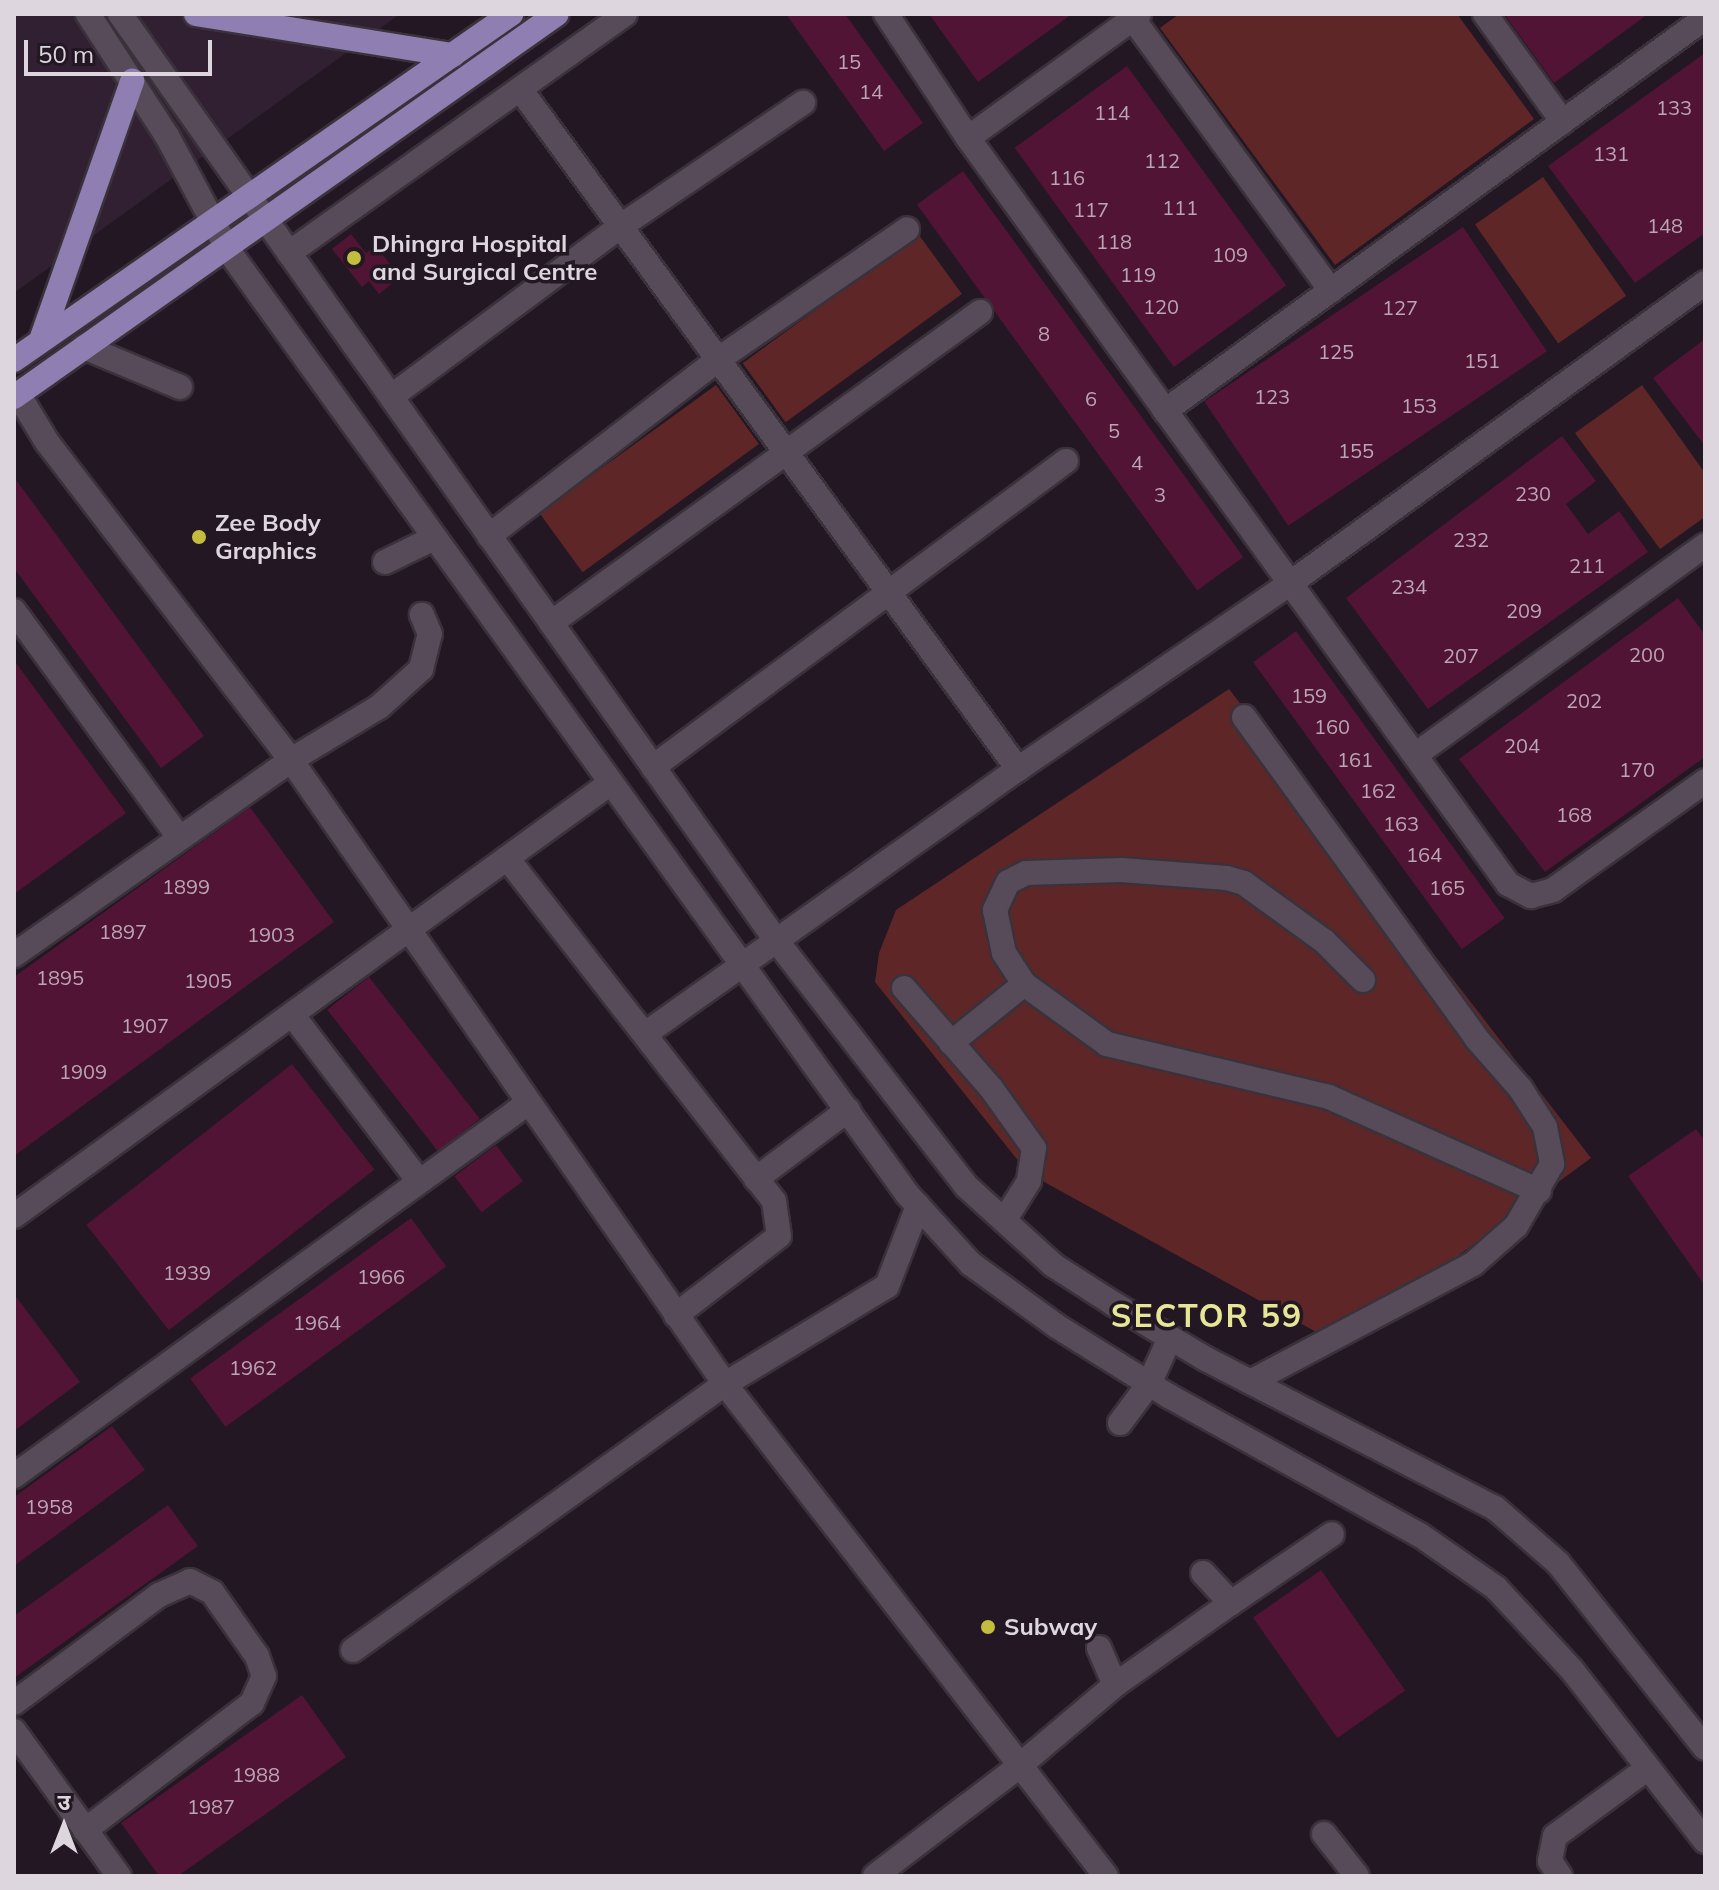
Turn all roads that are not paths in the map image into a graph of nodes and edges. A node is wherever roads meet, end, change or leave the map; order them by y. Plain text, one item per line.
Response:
1 (88, 14) edge
2 (120, 14) edge
3 (196, 14) edge
4 (511, 14) edge
5 (557, 14) edge
6 (625, 14) edge
7 (886, 14) edge
8 (1485, 14) edge
9 (1136, 16) edge
10 (1705, 18) edge
11 (453, 55) junction
12 (132, 81) junction
13 (520, 89) junction
14 (803, 103) dead end
15 (1563, 122) junction
16 (968, 138) junction
17 (248, 199) junction
18 (267, 223) junction
19 (212, 225) junction
20 (621, 226) junction
21 (907, 229) dead end
22 (228, 250) junction
23 (289, 253) junction
24 (1705, 283) edge
25 (1331, 291) junction
26 (980, 312) dead end
27 (41, 340) junction
28 (84, 347) junction
29 (14, 360) edge
30 (716, 361) junction
31 (180, 387) dead end
32 (16, 395) edge
33 (392, 396) junction
34 (1165, 411) junction
35 (784, 453) junction
36 (1066, 461) dead end
37 (489, 536) junction
38 (432, 539) junction
39 (1705, 545) edge
40 (385, 562) dead end
41 (1292, 582) junction
42 (886, 590) junction
43 (14, 611) edge
44 (422, 615) dead end
45 (551, 623) junction
46 (1244, 717) dead end
47 (1418, 753) junction
48 (291, 760) junction
49 (653, 767) junction
50 (1018, 769) junction
51 (1705, 781) edge
52 (609, 784) junction
53 (179, 837) junction
54 (507, 858) junction
55 (409, 933) junction
56 (776, 940) junction
57 (19, 943) edge
58 (740, 964) junction
59 (1363, 980) dead end
60 (1024, 984) junction
61 (904, 988) dead end
62 (294, 1017) junction
63 (645, 1034) junction
64 (951, 1043) junction
65 (528, 1103) junction
66 (848, 1110) junction
67 (756, 1179) junction
68 (419, 1181) junction
69 (1539, 1191) junction
70 (918, 1206) junction
71 (14, 1216) edge
72 (1004, 1221) junction
73 (676, 1315) junction
74 (1170, 1338) junction
75 (1250, 1382) junction
76 (725, 1384) junction
77 (1149, 1384) junction
78 (1120, 1423) dead end
79 (14, 1476) edge
80 (1332, 1534) dead end
81 (1203, 1573) dead end
82 (1231, 1603) junction
83 (1099, 1648) dead end
84 (353, 1650) dead end
85 (1115, 1685) junction
86 (14, 1703) edge
87 (14, 1731) edge
88 (1705, 1748) edge
89 (1018, 1767) junction
90 (1648, 1768) junction
91 (85, 1830) junction
92 (1324, 1834) dead end
93 (1705, 1841) edge
94 (1104, 1875) edge
95 (119, 1876) edge
96 (875, 1876) edge
97 (1357, 1876) edge
98 (1560, 1876) edge

1 - 12 street
2 - 17 street
3 - 11 main road
4 - 11 main road
5 - 18 main road
6 - 13 street
7 - 16 street
8 - 15 street
9 - 16 street
9 - 25 street
10 - 15 street
11 - 17 main road
12 - 19 street
12 - 27 main road
13 - 20 street
13 - 23 street
14 - 20 street
15 - 25 street
16 - 34 street
17 - 18 street
17 - 19 main road
18 - 22 main road
18 - 23 street
19 - 22 street
19 - 27 main road
20 - 30 street
20 - 33 street
21 - 30 street
22 - 28 main road
22 - 38 street
23 - 33 street
24 - 41 street
25 - 34 street
26 - 35 street
27 - 29 main road
28 - 31 street
28 - 32 main road
30 - 35 street
30 - 37 street
32 - 48 street
33 - 37 street
34 - 41 street
35 - 42 street
35 - 45 street
36 - 42 street
37 - 45 street
38 - 40 street
38 - 52 street
39 - 47 street
41 - 47 street
41 - 50 street
42 - 49 street
42 - 50 street
43 - 53 street
44 - 48 street
45 - 49 street
46 - 69 street
47 - 51 street
48 - 53 street
48 - 55 street
49 - 56 street
50 - 56 street
52 - 54 street
52 - 58 street
53 - 57 street
54 - 55 street
54 - 63 street
55 - 62 street
55 - 65 street
56 - 58 street
56 - 72 street
58 - 63 street
58 - 66 street
59 - 60 street
60 - 64 street
60 - 69 street
61 - 64 street
62 - 68 street
62 - 71 street
63 - 67 street
64 - 72 street
65 - 68 street
65 - 73 street
66 - 67 street
66 - 70 street
67 - 73 street
68 - 79 street
69 - 75 street
70 - 76 street
70 - 77 street
72 - 74 street
73 - 76 street
74 - 75 street
74 - 77 street
75 - 88 street
76 - 84 street
76 - 89 street
77 - 78 street
77 - 90 street
80 - 82 street
81 - 82 street
82 - 85 street
83 - 85 street
85 - 89 street
86 - 91 street
87 - 91 street
89 - 94 street
89 - 96 street
90 - 93 street
90 - 98 street
91 - 95 street
92 - 97 street

